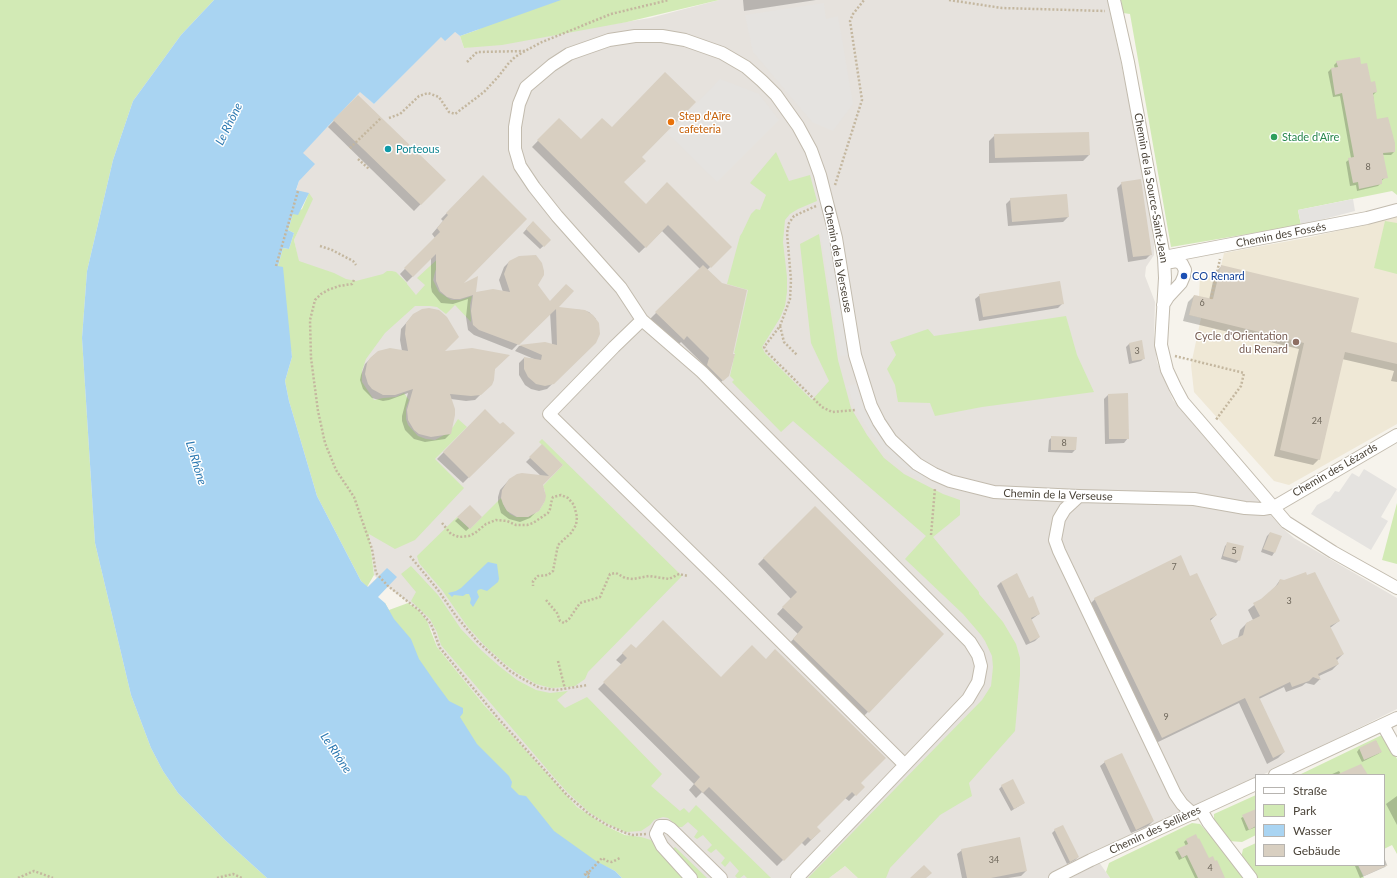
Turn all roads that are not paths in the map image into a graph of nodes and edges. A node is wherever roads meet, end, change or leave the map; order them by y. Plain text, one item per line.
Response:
1 (1115, 6) edge
2 (1397, 210) edge
3 (1164, 260) junction
4 (1163, 305) junction
5 (642, 320) junction
6 (1397, 435) edge
7 (1079, 496) junction
8 (1274, 507) junction
9 (1397, 588) edge
10 (1397, 718) edge
11 (1384, 725) junction
12 (1397, 750) edge
13 (905, 765) junction
14 (1277, 774) edge
15 (1255, 784) edge
16 (1197, 812) junction
17 (691, 878) edge
18 (721, 878) edge
19 (797, 878) edge
20 (1055, 878) edge
21 (1251, 878) edge

1 - 3 street, Chemin de la Source-Saint-Jean
2 - 3 street, Chemin des Fossés
3 - 4 street, Chemin de la Source-Saint-Jean
3 - 4 street
4 - 8 street, Chemin de la Source-Saint-Jean
5 - 7 street, Chemin de la Verseuse
5 - 13 street, Chemin de la Verseuse
5 - 13 street
6 - 8 street, Chemin des Lézards
7 - 8 street, Chemin de la Verseuse
7 - 16 street
8 - 9 street
10 - 11 street
11 - 12 street
11 - 14 street
13 - 19 street, Chemin de la Verseuse
15 - 16 street, Chemin des Sellières
16 - 20 street, Chemin des Sellières
16 - 21 street
17 - 18 street

